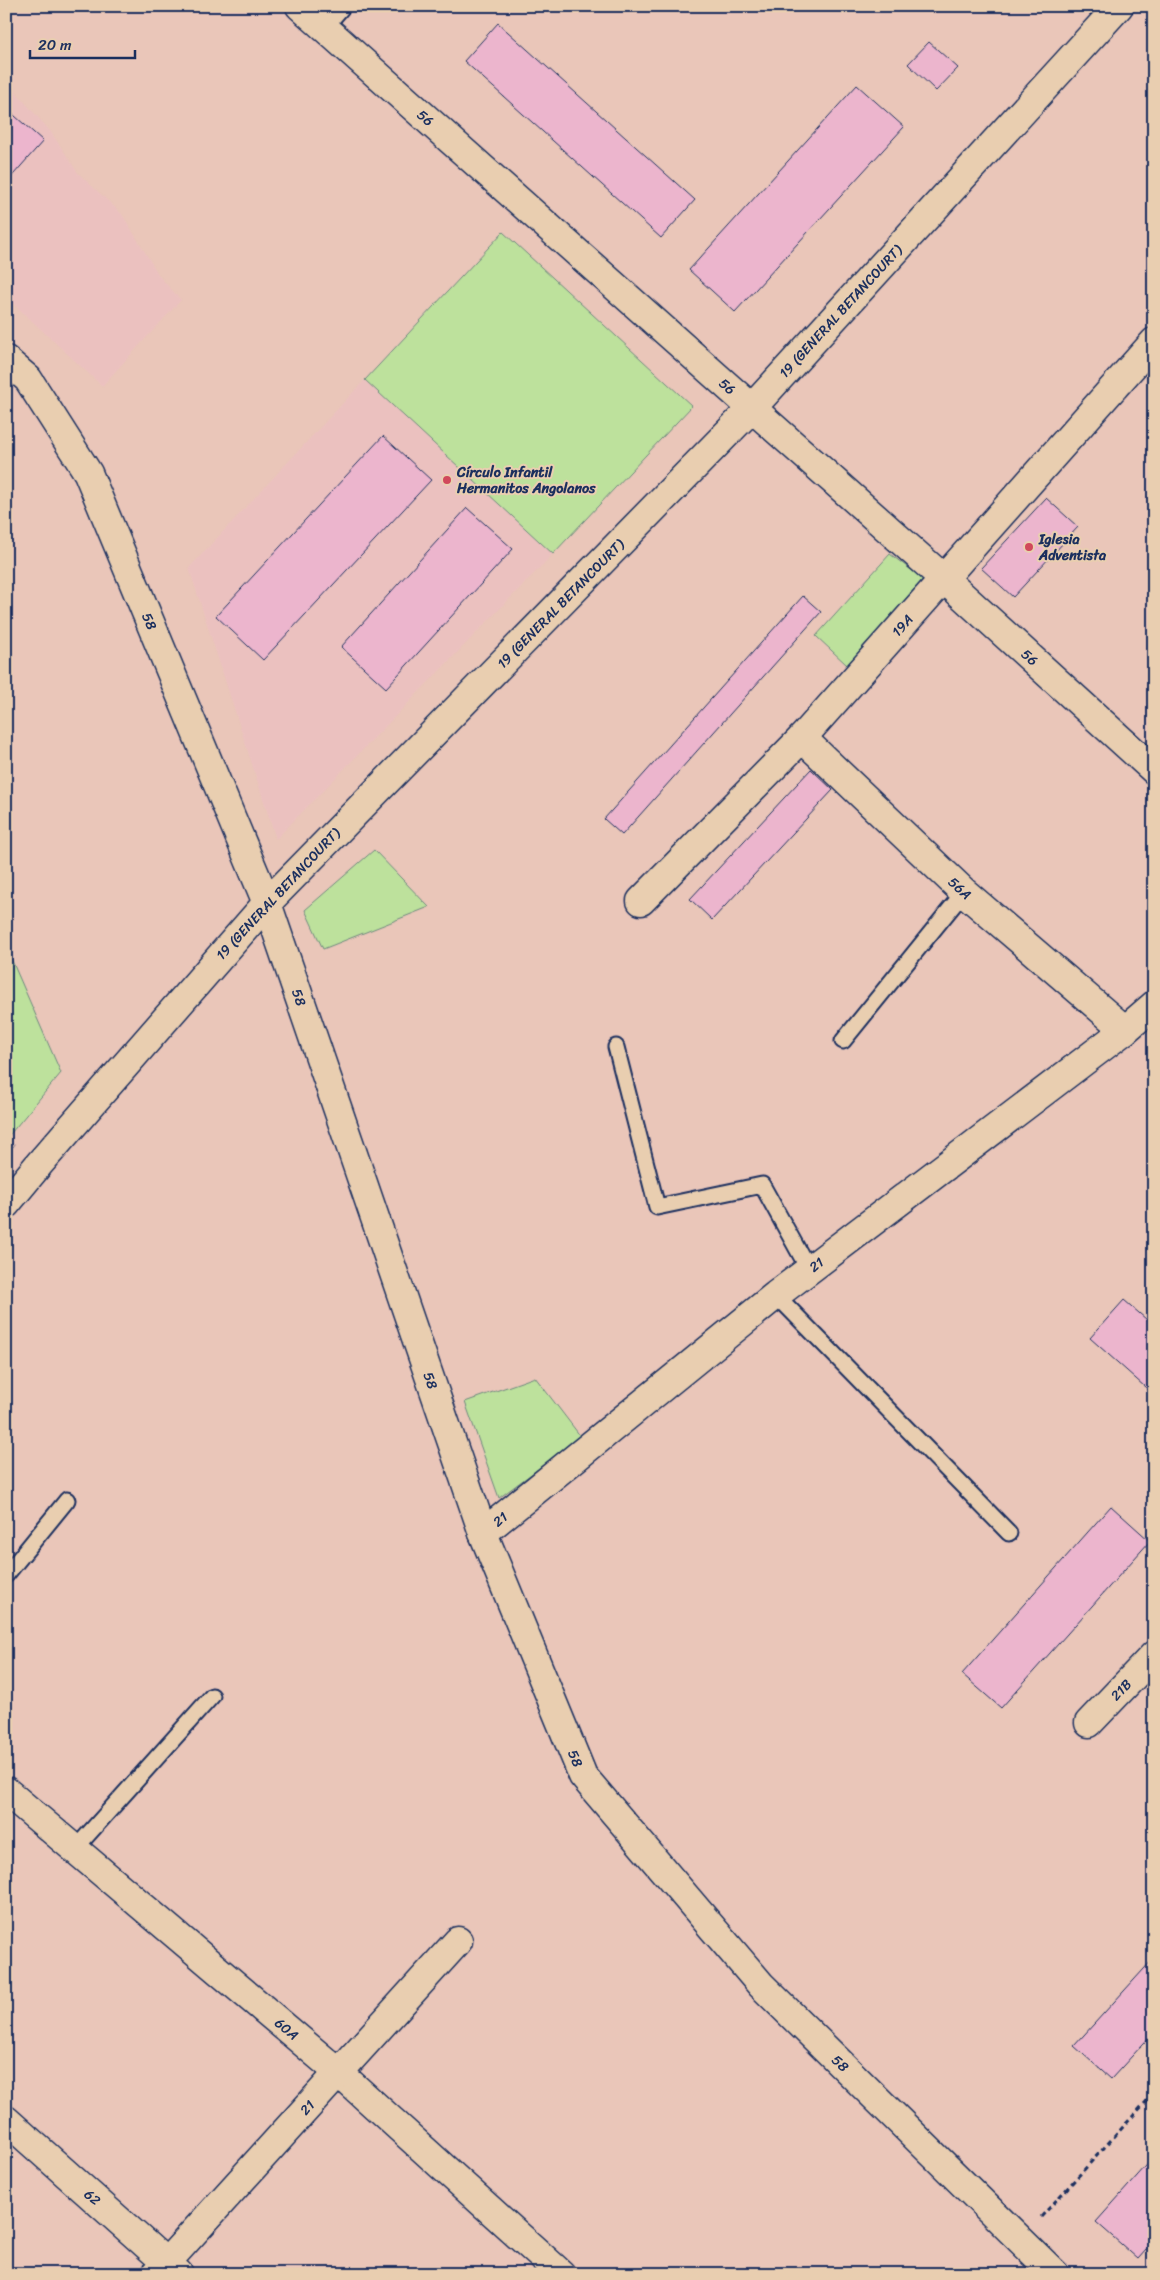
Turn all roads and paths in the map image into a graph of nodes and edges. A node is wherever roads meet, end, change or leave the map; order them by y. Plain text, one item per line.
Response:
1 (300, 6) edge
2 (343, 6) edge
3 (1119, 6) edge
4 (324, 28) junction
5 (1154, 342) edge
6 (6, 360) edge
7 (751, 409) junction
8 (943, 578) junction
9 (802, 738) junction
10 (1154, 770) edge
11 (964, 892) junction
12 (642, 901) dead end
13 (267, 903) junction
14 (1154, 1005) edge
15 (1125, 1030) junction
16 (844, 1041) dead end
17 (616, 1047) dead end
18 (6, 1204) edge
19 (808, 1270) junction
20 (776, 1295) junction
21 (67, 1500) dead end
22 (483, 1532) junction
23 (1009, 1533) dead end
24 (6, 1575) edge
25 (1154, 1655) edge
26 (212, 1696) dead end
27 (1089, 1723) dead end
28 (6, 1791) edge
29 (74, 1850) junction
30 (458, 1941) dead end
31 (338, 2072) junction
32 (1154, 2093) edge
33 (6, 2120) edge
34 (1021, 2240) junction
35 (167, 2270) edge
36 (562, 2274) edge
37 (1055, 2274) edge

1 - 4 street, 56
2 - 4 lane
3 - 7 street, 19 (GENERAL BETANCOURT)
4 - 7 street, 56
5 - 8 street, 19A
6 - 13 street, 58
7 - 8 street, 56
7 - 13 street, 19 (GENERAL BETANCOURT)
8 - 9 street, 19A
8 - 10 street, 56
9 - 11 street, 56A
9 - 12 street, 19A
11 - 15 street, 56A
11 - 16 lane
13 - 18 street, 19 (GENERAL BETANCOURT)
13 - 22 street, 58
14 - 15 street, 21
15 - 19 street, 21
17 - 19 lane
19 - 20 street, 21
20 - 22 street, 21
20 - 23 lane
21 - 24 lane
22 - 34 street, 58
25 - 27 street, 21B
26 - 29 lane
28 - 29 street, 60A
29 - 31 street, 60A
30 - 31 street, 21
31 - 35 street, 21
31 - 36 street, 60A
32 - 34 path
33 - 35 street, 62
34 - 37 street, 58

